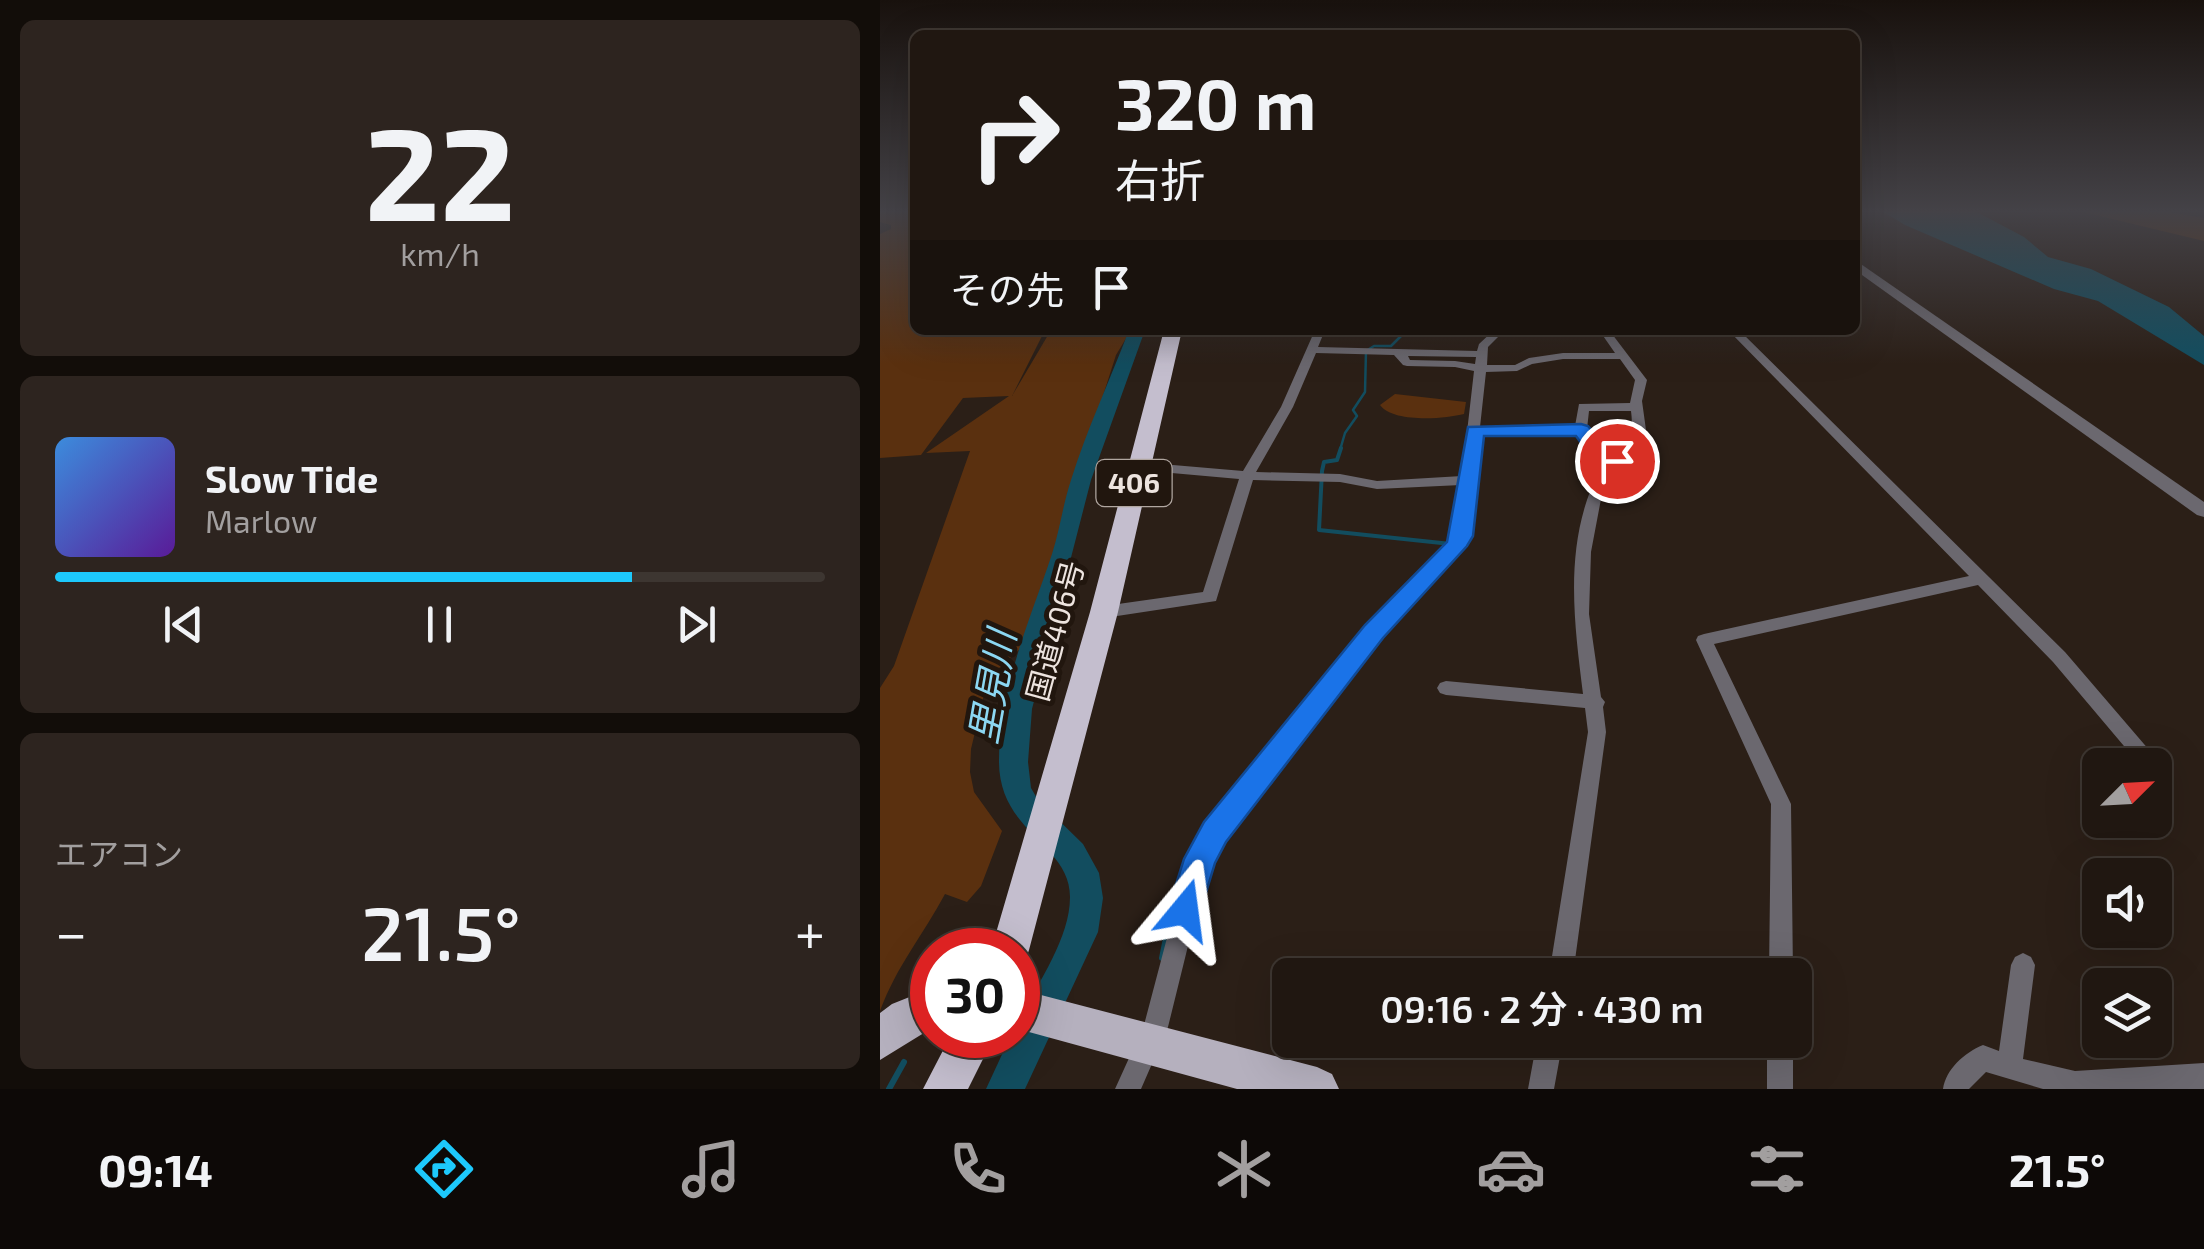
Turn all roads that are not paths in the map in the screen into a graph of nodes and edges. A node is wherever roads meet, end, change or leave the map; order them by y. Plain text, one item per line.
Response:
1 (1860, 268) edge
2 (1172, 335) edge
3 (1318, 335) edge
4 (1494, 335) edge
5 (1607, 335) edge
6 (1738, 335) edge
7 (1313, 350) junction
8 (1620, 356) junction
9 (1482, 362) junction
10 (1636, 407) junction
11 (1581, 430) junction
12 (1474, 431) junction
13 (1610, 465) junction
14 (1138, 466) junction
15 (1246, 476) junction
16 (1469, 480) junction
17 (2204, 511) edge
18 (1981, 578) junction
19 (1104, 612) junction
20 (1446, 688) dead end
21 (1596, 702) junction
22 (2138, 748) edge
23 (1016, 928) edge
24 (1564, 958) edge
25 (1781, 958) edge
26 (2024, 965) dead end
27 (1040, 1015) edge
28 (910, 1016) edge
29 (880, 1039) edge
30 (1148, 1045) junction
31 (962, 1058) edge
32 (1547, 1058) edge
33 (1780, 1058) edge
34 (2010, 1068) junction
35 (2204, 1076) edge
36 (946, 1089) edge
37 (1128, 1089) edge
38 (1318, 1089) edge
39 (1542, 1089) edge
40 (1780, 1089) edge
41 (1956, 1089) edge

1 - 17 street
2 - 14 highway, 国道406号 / 406
3 - 7 street
4 - 9 street
5 - 8 street
6 - 18 street
7 - 9 street
7 - 15 street
8 - 9 street
8 - 10 street
9 - 12 street
10 - 11 street
10 - 13 street
11 - 12 street
11 - 13 street
12 - 16 street
13 - 21 street
14 - 15 street
14 - 19 highway, 国道406号 / 406
15 - 16 street
15 - 19 street
16 - 30 street
18 - 22 street
18 - 25 street
19 - 23 highway, 国道406号 / 406
20 - 21 street
21 - 24 street
26 - 34 street
27 - 30 main road
28 - 29 main road
30 - 37 street
30 - 38 main road
31 - 36 highway
32 - 39 street
33 - 40 street
34 - 35 street
34 - 41 street

